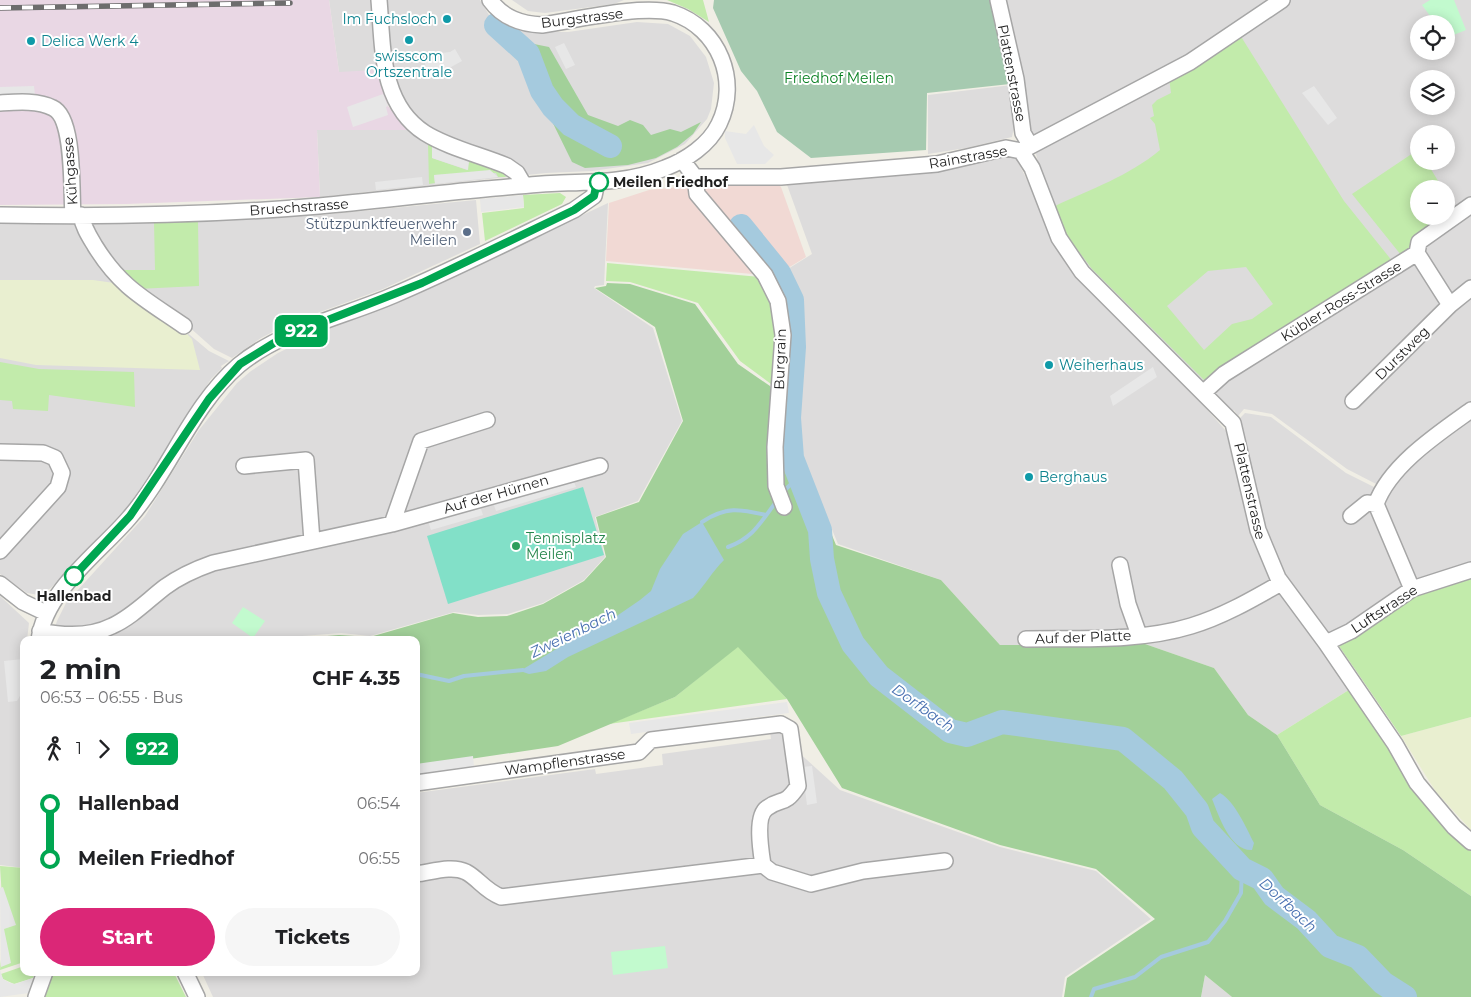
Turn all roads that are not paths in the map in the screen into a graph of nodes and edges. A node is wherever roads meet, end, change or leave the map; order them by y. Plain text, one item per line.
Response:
1 (379, 0) edge
2 (490, 0) edge
3 (998, 0) edge
4 (1282, 0) edge
5 (652, 5) edge
6 (0, 103) edge
7 (1025, 148) junction
8 (682, 160) junction
9 (695, 178) junction
10 (597, 182) junction
11 (524, 186) junction
12 (1471, 205) edge
13 (0, 215) edge
14 (77, 215) junction
15 (1417, 253) junction
16 (1471, 288) edge
17 (1450, 305) junction
18 (184, 326) dead end
19 (1203, 393) junction
20 (1353, 401) dead end
21 (1471, 410) edge
22 (487, 420) dead end
23 (0, 452) edge
24 (244, 466) dead end
25 (600, 466) dead end
26 (1376, 504) junction
27 (784, 507) dead end
28 (1351, 516) dead end
29 (392, 524) junction
30 (312, 541) junction
31 (0, 551) edge
32 (1120, 566) dead end
33 (1471, 570) edge
34 (1281, 583) junction
35 (0, 584) edge
36 (1412, 589) junction
37 (46, 613) junction
38 (40, 635) edge
39 (1139, 635) junction
40 (1026, 639) dead end
41 (1326, 643) junction
42 (420, 782) edge
43 (1471, 842) edge
44 (945, 861) dead end
45 (763, 865) junction
46 (420, 873) edge
47 (44, 976) edge
48 (187, 976) edge
49 (36, 997) edge
50 (197, 997) edge

1 - 11 street
2 - 5 street, Burgstrasse
3 - 7 street, Plattenstrasse
4 - 7 street, Rainstrasse
5 - 8 street, Burgstrasse
6 - 14 street, Kühgasse
7 - 9 street, Rainstrasse
7 - 19 street, Plattenstrasse
8 - 9 street
8 - 10 street, Burgstrasse
9 - 27 street, Burgrain
10 - 11 street, Bruechstrasse
10 - 37 street
11 - 14 street, Bruechstrasse
12 - 15 street, Kübler-Ross-Strasse
13 - 14 street, Bruechstrasse
14 - 18 street, Kühgasse
15 - 17 street
15 - 19 street, Kübler-Ross-Strasse
16 - 17 street, Durstweg
17 - 20 street, Durstweg
19 - 34 street, Plattenstrasse
21 - 26 street
22 - 29 street
23 - 31 street
24 - 30 street
25 - 29 street, Auf der Hürnen
26 - 28 street
26 - 36 street
29 - 30 street, Auf der Hürnen
30 - 38 street, Auf der Hürnen
32 - 39 street, Auf der Platte
33 - 36 street, Luftstrasse
34 - 39 street, Auf der Platte
34 - 41 street, Plattenstrasse
35 - 37 street
36 - 41 street, Luftstrasse
37 - 38 street
39 - 40 street, Auf der Platte
41 - 43 street, Plattenstrasse
42 - 45 street, Wampflenstrasse
44 - 45 street
45 - 46 street
47 - 49 street
48 - 50 street

